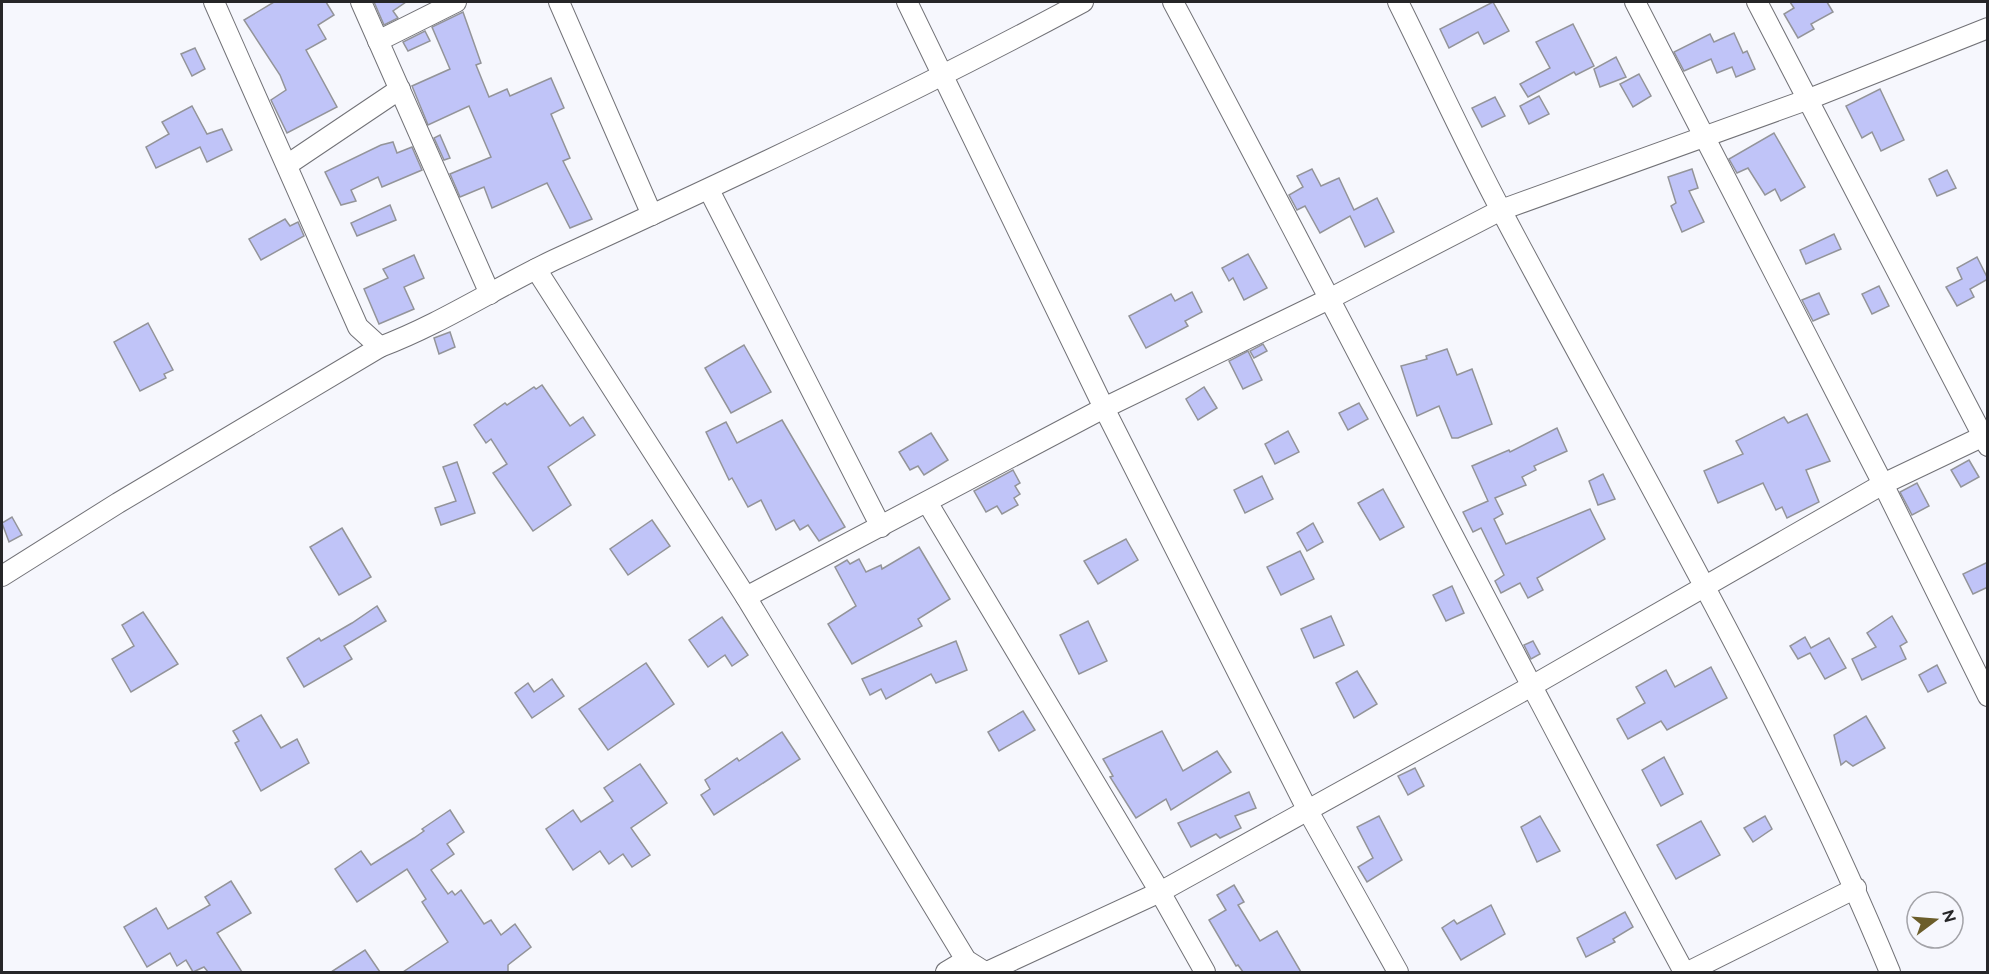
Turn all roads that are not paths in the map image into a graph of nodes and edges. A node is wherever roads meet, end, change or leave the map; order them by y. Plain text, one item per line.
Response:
1 (214, 2) edge
2 (361, 2) edge
3 (456, 2) edge
4 (559, 2) edge
5 (907, 2) edge
6 (1083, 2) edge
7 (1173, 2) edge
8 (1398, 2) edge
9 (1635, 2) edge
10 (1757, 2) edge
11 (1988, 28) edge
12 (378, 40) junction
13 (942, 78) junction
14 (400, 89) junction
15 (1809, 99) junction
16 (1705, 136) junction
17 (287, 165) junction
18 (709, 190) junction
19 (1501, 210) junction
20 (652, 215) junction
21 (536, 269) junction
22 (490, 294) junction
23 (1331, 298) junction
24 (380, 347) junction
25 (1104, 408) junction
26 (1986, 438) edge
27 (1883, 484) junction
28 (927, 502) junction
29 (881, 527) junction
30 (2, 576) edge
31 (1705, 587) junction
32 (746, 597) junction
33 (1530, 687) junction
34 (1988, 696) edge
35 (1308, 811) junction
36 (1856, 888) junction
37 (1160, 892) junction
38 (966, 960) junction
39 (946, 972) edge
40 (986, 972) edge
41 (1205, 972) edge
42 (1398, 972) edge
43 (1686, 972) edge
44 (1890, 972) edge

1 - 17 street
2 - 12 street
3 - 12 street
4 - 20 street
5 - 13 street
6 - 13 street
7 - 23 street
8 - 19 street
9 - 16 street
10 - 15 street
11 - 15 street
12 - 14 street
13 - 18 street
13 - 25 street
14 - 17 street
14 - 22 street
15 - 16 street
15 - 26 street
16 - 19 street
16 - 27 street
17 - 24 street
18 - 20 street
18 - 29 street
19 - 23 street
19 - 31 street
20 - 21 street
21 - 22 street
21 - 32 street
22 - 24 street
23 - 25 street
23 - 33 street
24 - 30 street
25 - 28 street
25 - 35 street
26 - 27 street
27 - 31 street
27 - 34 street
28 - 29 street
28 - 37 street
29 - 32 street
31 - 33 street
31 - 36 street
32 - 38 street
33 - 35 street
33 - 43 street
35 - 37 street
35 - 42 street
36 - 43 street
36 - 44 street
37 - 40 street
37 - 41 street
38 - 39 street
38 - 40 street

